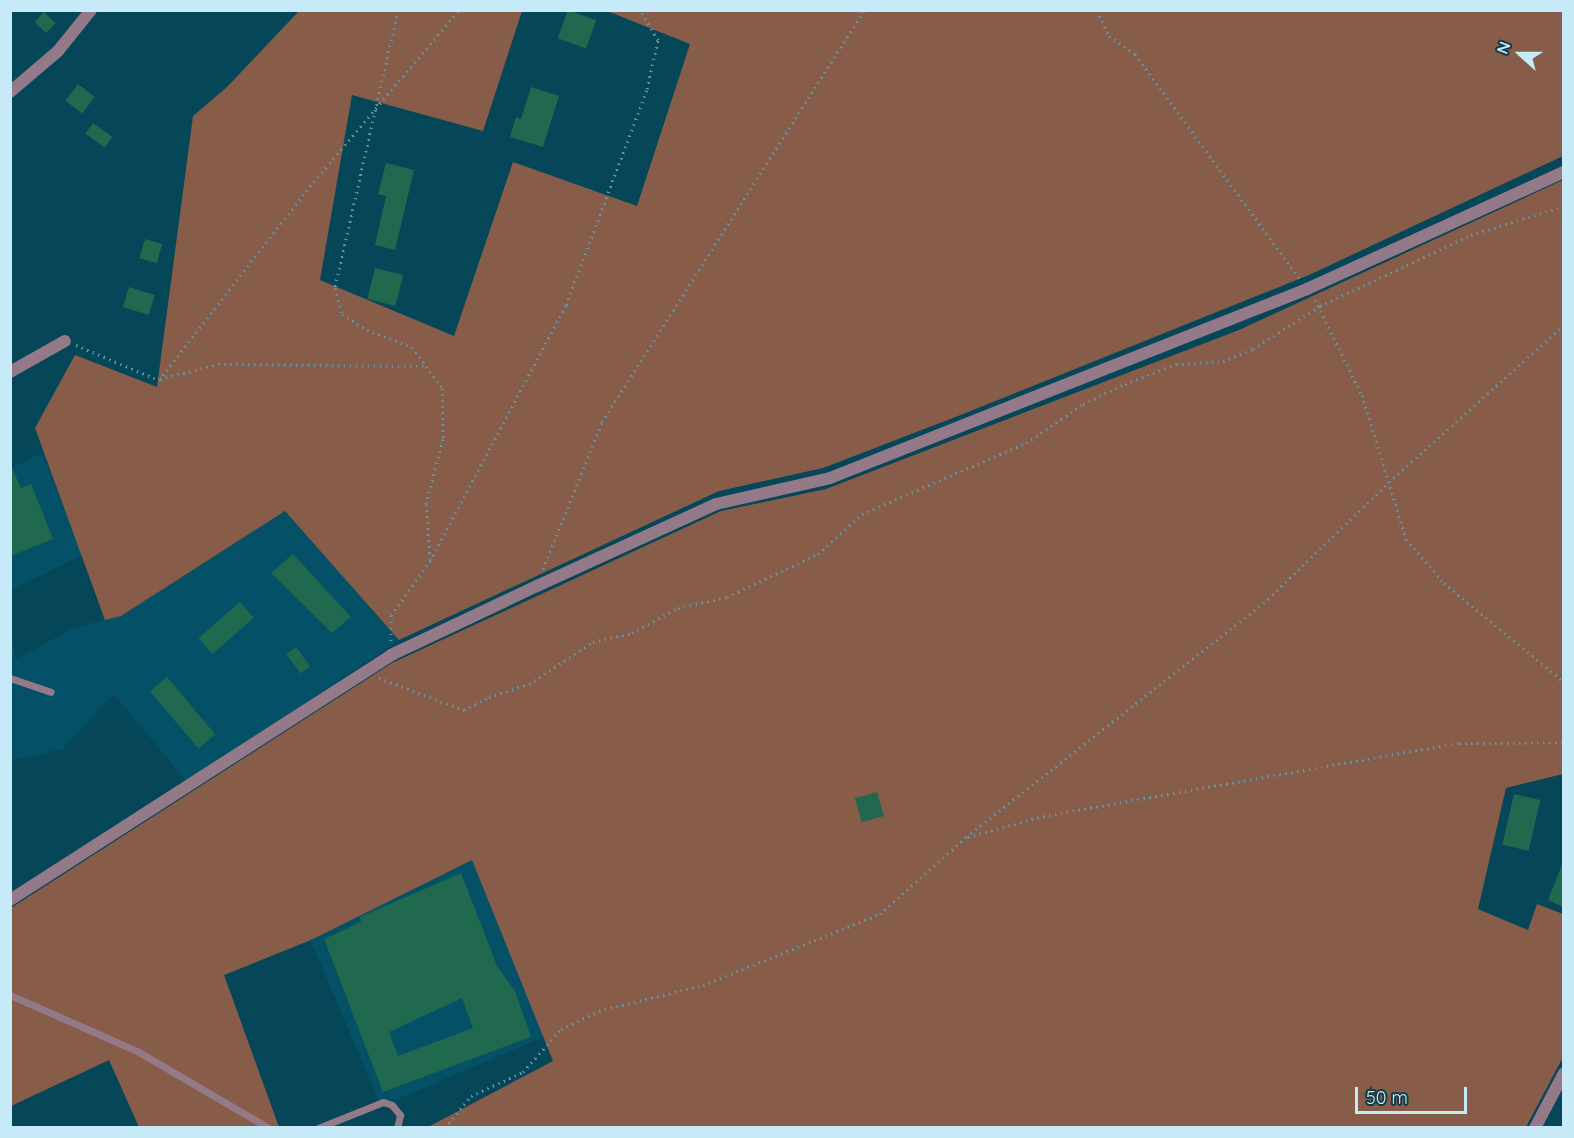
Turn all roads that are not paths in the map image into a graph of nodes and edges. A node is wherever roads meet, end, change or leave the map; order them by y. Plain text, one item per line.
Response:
1 (91, 10) edge
2 (10, 92) edge
3 (1563, 172) edge
4 (65, 341) road end
5 (10, 372) edge
6 (10, 678) edge
7 (51, 692) dead end
8 (10, 900) edge
9 (10, 995) edge
10 (1563, 1073) edge
11 (269, 1128) edge
12 (318, 1128) edge
13 (397, 1128) edge
14 (1534, 1128) edge

1 - 2 street
3 - 8 street
4 - 5 street
6 - 7 lane
9 - 11 lane
10 - 14 street
12 - 13 lane

